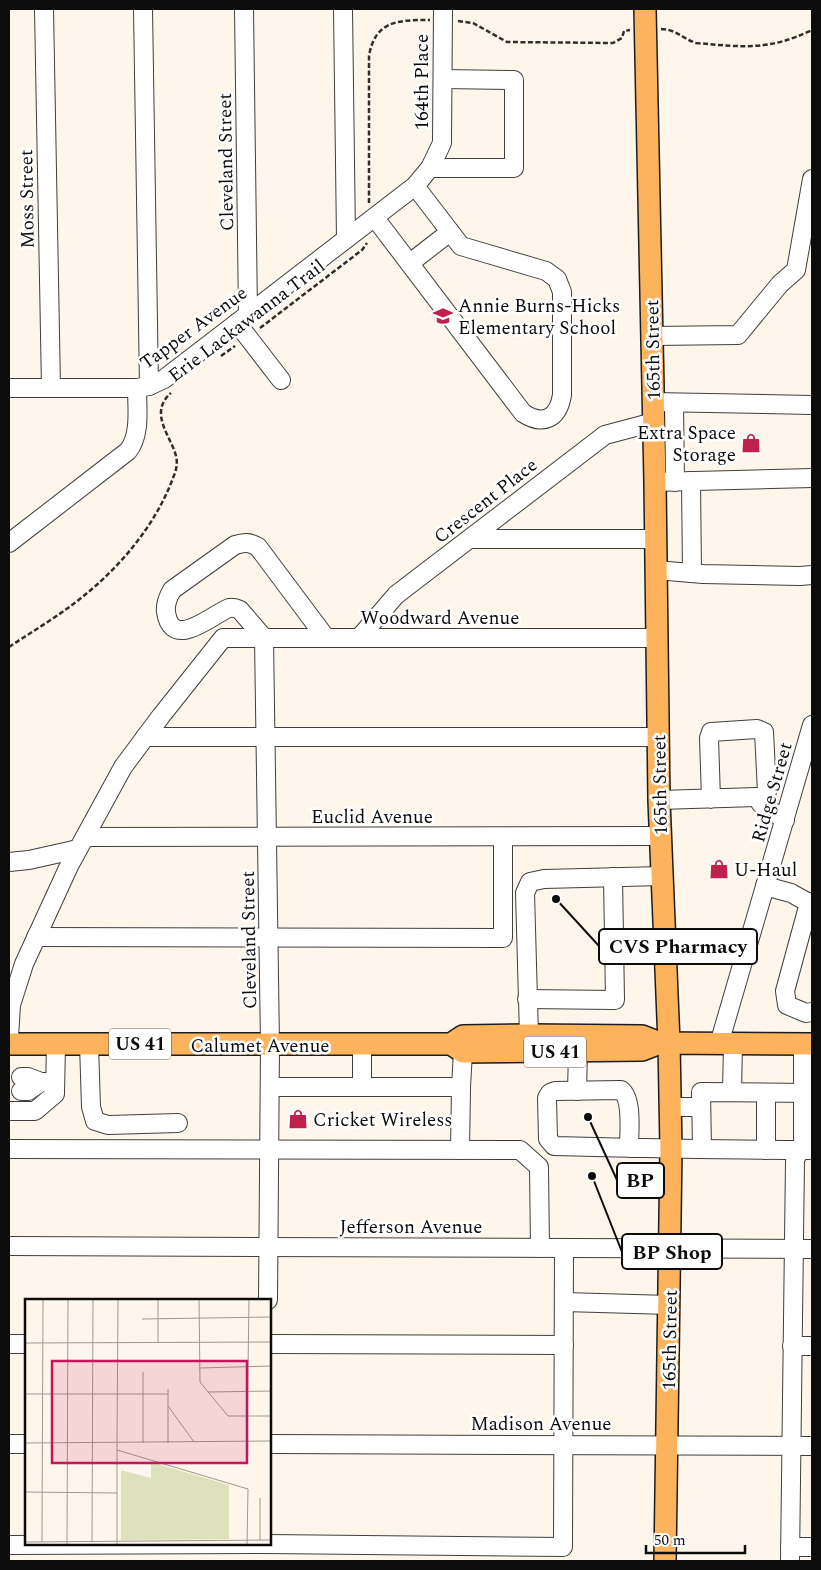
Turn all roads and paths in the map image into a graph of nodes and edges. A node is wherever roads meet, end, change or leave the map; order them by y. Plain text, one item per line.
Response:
1 (44, 9) edge
2 (143, 9) edge
3 (244, 9) edge
4 (343, 9) edge
5 (645, 9) edge
6 (443, 16) edge
7 (664, 29) dead end
8 (812, 30) edge
9 (624, 31) dead end
10 (443, 79) junction
11 (430, 168) junction
12 (812, 179) edge
13 (415, 186) junction
14 (372, 211) junction
15 (450, 232) junction
16 (369, 237) dead end
17 (346, 239) junction
18 (410, 263) junction
19 (804, 269) edge
20 (243, 318) junction
21 (652, 336) junction
22 (248, 337) junction
23 (221, 356) dead end
24 (281, 380) dead end
25 (143, 387) junction
26 (9, 388) edge
27 (51, 388) junction
28 (176, 390) dead end
29 (812, 405) edge
30 (660, 409) junction
31 (812, 478) edge
32 (674, 482) junction
33 (470, 539) junction
34 (656, 539) junction
35 (9, 542) edge
36 (656, 570) junction
37 (692, 573) junction
38 (812, 575) edge
39 (264, 638) junction
40 (326, 638) junction
41 (359, 638) junction
42 (657, 638) junction
43 (9, 647) edge
44 (812, 725) edge
45 (145, 737) junction
46 (266, 737) junction
47 (658, 737) junction
48 (756, 797) junction
49 (711, 798) junction
50 (659, 800) junction
51 (785, 820) junction
52 (660, 836) junction
53 (503, 837) junction
54 (267, 838) junction
55 (81, 843) junction
56 (9, 862) edge
57 (662, 876) junction
58 (613, 877) junction
59 (765, 886) junction
60 (811, 903) edge
61 (36, 937) junction
62 (269, 938) junction
63 (527, 1000) junction
64 (10, 1008) edge
65 (812, 1012) edge
66 (529, 1035) junction
67 (9, 1037) edge
68 (664, 1043) junction
69 (9, 1044) edge
70 (56, 1044) junction
71 (89, 1044) junction
72 (270, 1044) junction
73 (726, 1044) junction
74 (808, 1044) edge
75 (362, 1045) junction
76 (457, 1048) junction
77 (578, 1052) junction
78 (48, 1082) junction
79 (21, 1084) dead end
80 (270, 1087) junction
81 (362, 1087) junction
82 (461, 1087) junction
83 (577, 1091) junction
84 (732, 1092) junction
85 (766, 1093) junction
86 (807, 1093) edge
87 (701, 1107) junction
88 (670, 1108) junction
89 (9, 1111) edge
90 (178, 1123) dead end
91 (629, 1148) junction
92 (9, 1149) edge
93 (671, 1149) junction
94 (702, 1149) junction
95 (270, 1150) junction
96 (460, 1150) junction
97 (766, 1150) junction
98 (805, 1150) edge
99 (9, 1246) edge
100 (268, 1247) junction
101 (540, 1248) junction
102 (564, 1248) junction
103 (671, 1248) junction
104 (793, 1249) junction
105 (812, 1249) edge
106 (268, 1299) edge
107 (564, 1302) junction
108 (669, 1305) junction
109 (9, 1344) edge
110 (25, 1344) edge
111 (271, 1344) edge
112 (564, 1344) junction
113 (792, 1346) junction
114 (812, 1346) edge
115 (9, 1444) edge
116 (25, 1444) edge
117 (271, 1444) edge
118 (564, 1444) junction
119 (666, 1445) junction
120 (791, 1446) junction
121 (812, 1446) edge
122 (9, 1545) edge
123 (812, 1547) edge
124 (265, 1550) edge
125 (790, 1554) edge
126 (665, 1561) edge

1 - 27 street, Moss Street
2 - 25 street
3 - 20 street, Cleveland Street
4 - 17 street
5 - 21 main road, 165th Street
6 - 9 path
6 - 10 street, 164th Place
6 - 14 path
7 - 8 path
10 - 11 street, 164th Place
10 - 11 street
11 - 13 street, 164th Place
12 - 19 street
13 - 14 street, 164th Place
13 - 15 street
14 - 17 street, Tapper Avenue
14 - 18 street
15 - 18 street
15 - 18 street
16 - 22 path, Erie Lackawanna Trail
17 - 20 street, Tapper Avenue
19 - 21 street
20 - 22 street
20 - 25 street, Tapper Avenue
21 - 30 main road, 165th Street
22 - 23 path, Erie Lackawanna Trail
22 - 24 street
25 - 27 street, Tapper Avenue
25 - 35 street
26 - 27 street, Tapper Avenue
28 - 43 path, Erie Lackawanna Trail
29 - 30 street, Crescent Place
30 - 32 main road, 165th Street
30 - 33 street, Crescent Place
31 - 32 street
32 - 34 main road, 165th Street
32 - 37 street
33 - 34 street
33 - 41 street, Crescent Place
34 - 36 main road, 165th Street
36 - 37 street
36 - 42 main road, 165th Street
37 - 38 street
39 - 40 street, Woodward Avenue
39 - 40 street
39 - 45 street, Woodward Avenue
39 - 46 street, Cleveland Street
40 - 41 street, Woodward Avenue
41 - 42 street, Woodward Avenue
42 - 47 main road, 165th Street
44 - 51 street, Ridge Street
45 - 46 street
45 - 55 street
46 - 47 street
46 - 54 street, Cleveland Street
47 - 50 main road, 165th Street
48 - 49 street
48 - 49 street
48 - 51 street
49 - 50 street
50 - 52 main road, 165th Street
51 - 59 street, Ridge Street
52 - 53 street, Euclid Avenue
52 - 57 main road, 165th Street
53 - 54 street, Euclid Avenue
53 - 62 street
54 - 55 street, Euclid Avenue
54 - 62 street, Cleveland Street
55 - 56 street, Euclid Avenue
55 - 61 street
57 - 58 street
57 - 68 main road, 165th Street
58 - 63 street
58 - 63 street
59 - 60 street
59 - 73 street, Ridge Street
60 - 65 street
61 - 62 street
61 - 64 street
62 - 72 street, Cleveland Street
63 - 66 street
64 - 67 street
66 - 68 main road, Calumet Avenue / US 41
66 - 76 main road, Calumet Avenue / US 41
68 - 73 main road, Calumet Avenue / US 41
68 - 77 main road, Calumet Avenue / US 41
68 - 88 main road, 165th Street
69 - 70 main road, Calumet Avenue / US 41
70 - 71 main road, Calumet Avenue / US 41
70 - 78 street
71 - 72 main road, Calumet Avenue / US 41
71 - 90 street
72 - 75 main road, Calumet Avenue / US 41
72 - 80 street, Cleveland Street
73 - 74 main road, Calumet Avenue / US 41
73 - 84 street, Ridge Street
74 - 86 street
75 - 76 main road, Calumet Avenue / US 41
75 - 81 street
76 - 77 main road, Calumet Avenue / US 41
76 - 82 street
77 - 83 street
78 - 79 street
78 - 89 street
80 - 81 street
80 - 95 street, Cleveland Street
81 - 82 street
82 - 96 street
83 - 91 street
83 - 91 street
84 - 85 street
84 - 87 street
85 - 86 street
85 - 97 street
86 - 98 street
87 - 88 street
87 - 94 street
88 - 93 main road, 165th Street
91 - 93 street
92 - 95 street
93 - 94 street
93 - 103 main road, 165th Street
94 - 97 street
95 - 96 street
95 - 100 street, Cleveland Street
96 - 101 street
97 - 98 street
98 - 104 street
99 - 100 street, Jefferson Avenue
100 - 101 street, Jefferson Avenue
100 - 106 street, Cleveland Street
101 - 102 street, Jefferson Avenue
102 - 103 street, Jefferson Avenue
102 - 107 street
103 - 104 street, Jefferson Avenue
103 - 108 main road, 165th Street
104 - 105 street, Jefferson Avenue
104 - 113 street
107 - 108 street
107 - 112 street
108 - 119 main road, 165th Street
109 - 110 street
111 - 112 street
112 - 118 street
113 - 114 street
113 - 120 street
115 - 116 street
117 - 118 street, Madison Avenue
118 - 119 street, Madison Avenue
118 - 124 street
119 - 120 street, Madison Avenue
119 - 126 main road, 165th Street
120 - 121 street, Madison Avenue
120 - 125 street
122 - 124 street
123 - 125 street

